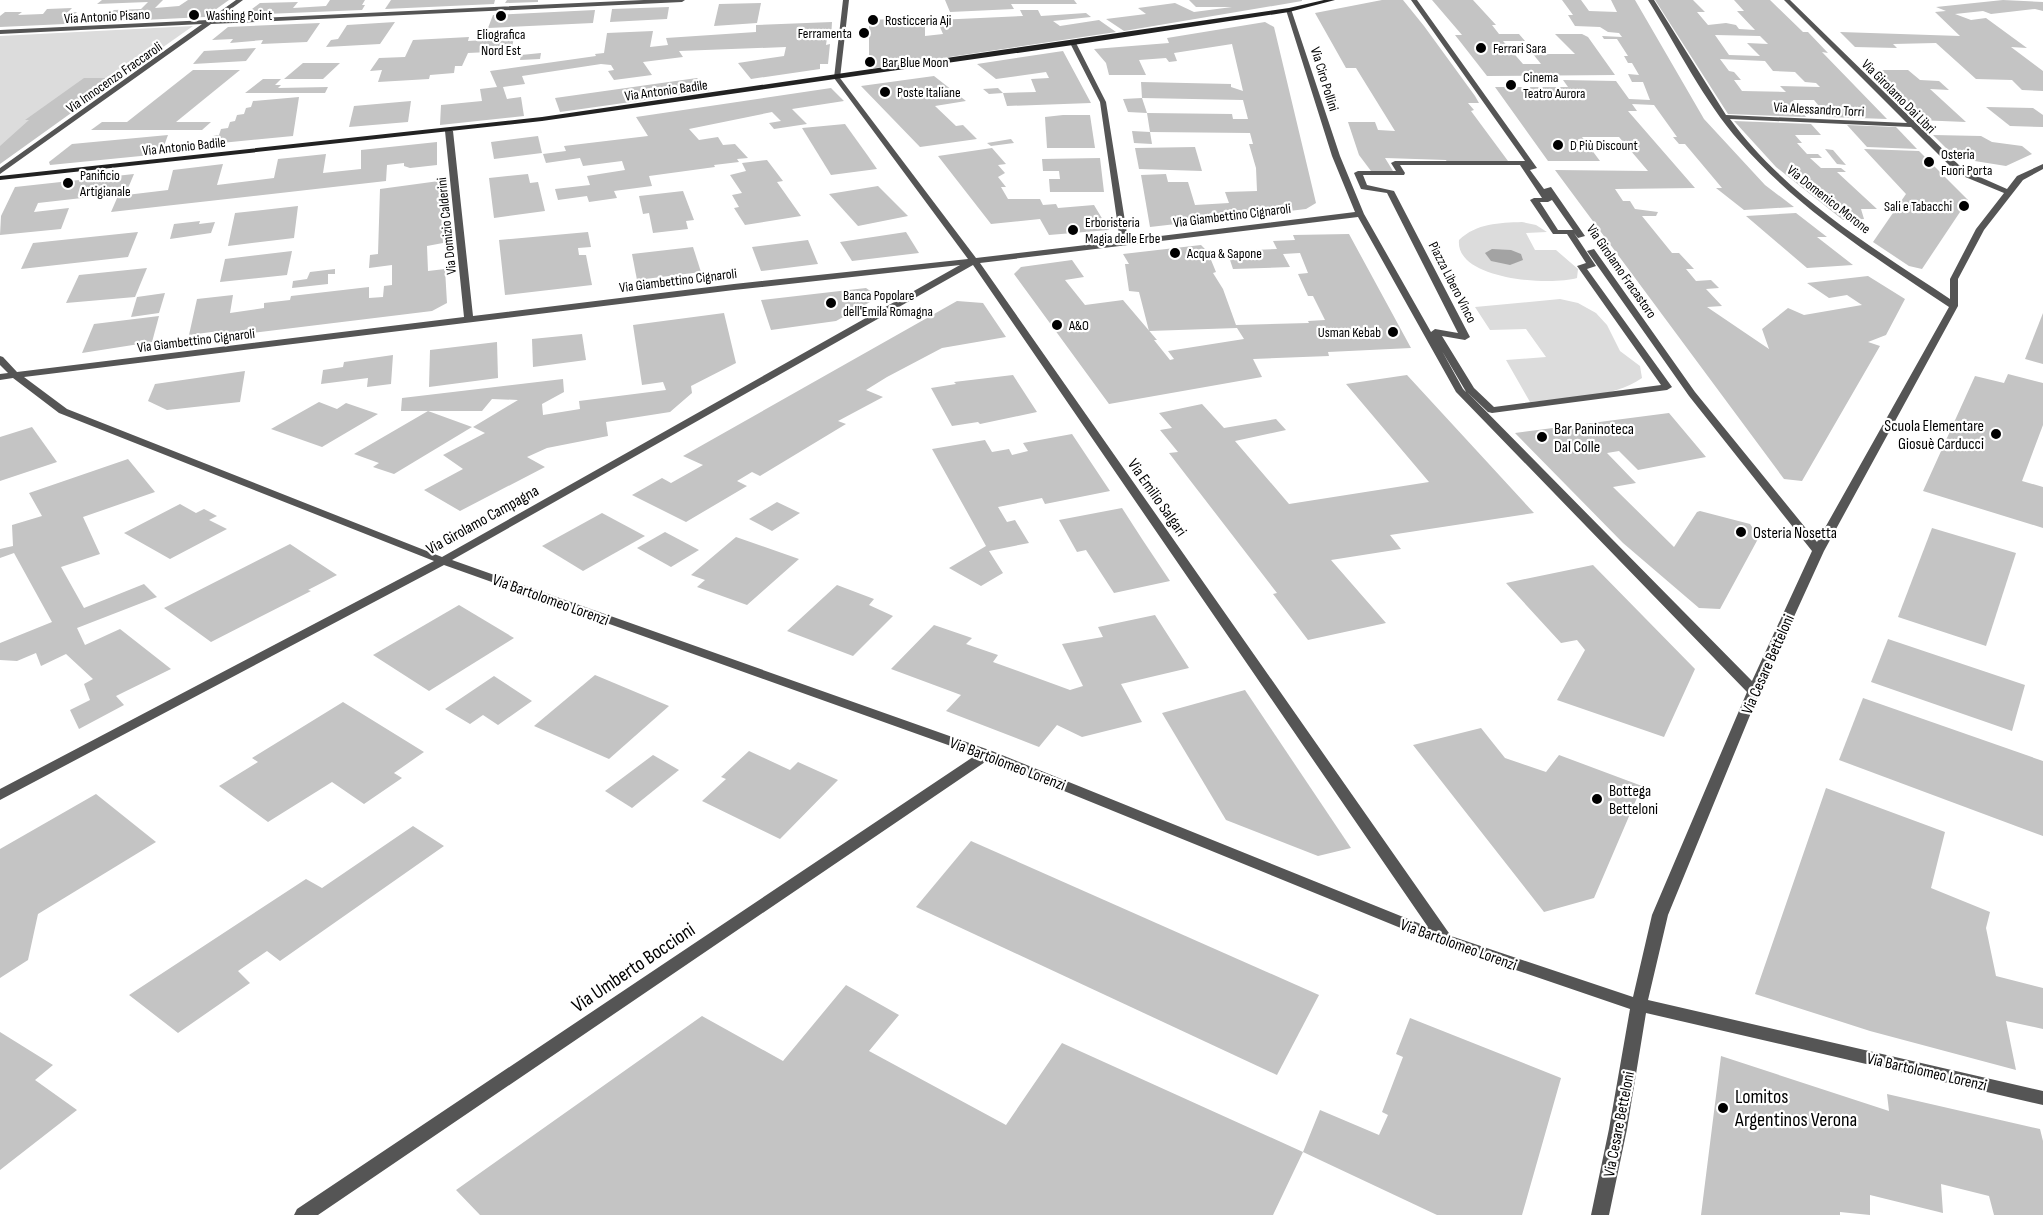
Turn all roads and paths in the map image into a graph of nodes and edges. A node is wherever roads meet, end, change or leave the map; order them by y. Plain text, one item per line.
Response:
1 (240, 0) edge
2 (682, 0) edge
3 (846, 0) edge
4 (1332, 0) edge
5 (1413, 0) edge
6 (1651, 0) edge
7 (1787, 0) edge
8 (1289, 10) junction
9 (210, 23) junction
10 (0, 32) edge
11 (1072, 43) junction
12 (837, 78) junction
13 (1725, 117) junction
14 (1911, 125) junction
15 (449, 131) junction
16 (2043, 166) edge
17 (0, 172) edge
18 (0, 177) edge
19 (2007, 192) junction
20 (1534, 201) joint
21 (1360, 214) junction
22 (1124, 242) junction
23 (974, 261) junction
24 (1954, 306) junction
25 (469, 319) junction
26 (0, 359) edge
27 (15, 375) junction
28 (0, 377) edge
29 (1818, 551) junction
30 (443, 561) junction
31 (1754, 691) junction
32 (987, 754) junction
33 (0, 795) edge
34 (1445, 940) junction
35 (1639, 1005) junction
36 (2043, 1098) edge
37 (303, 1215) edge
38 (1600, 1215) edge

1 - 9 street, Via Innocenzo Fraccaroli
2 - 9 street, Via Antonio Pisano
3 - 12 street
4 - 8 street, Via Antonio Badile
5 - 29 street, Via Girolamo Fracastoro
6 - 13 street, Via Domenico Morone
7 - 14 street, Via Girolamo Dai Libri
8 - 11 street, Via Antonio Badile
8 - 21 street, Via Ciro Pollini
9 - 10 street, Via Antonio Pisano
9 - 17 street, Via Innocenzo Fraccaroli
11 - 12 street, Via Antonio Badile
11 - 22 street
12 - 15 street, Via Antonio Badile
12 - 23 street, Via Emilio Salgari
13 - 14 street, Via Alessandro Torri
13 - 24 street, Via Domenico Morone
14 - 19 street, Via Girolamo Dai Libri
15 - 18 street, Via Antonio Badile
15 - 25 street, Via Domizio Calderini
16 - 19 street, Via Cesare Betteloni
19 - 24 street, Via Cesare Betteloni
20 - 20 street, Piazza Libero Vinco
21 - 22 street, Via Giambettino Cignaroli
21 - 31 street
22 - 23 street, Via Giambettino Cignaroli
23 - 25 street, Via Giambettino Cignaroli
23 - 30 street, Via Girolamo Campagna
23 - 34 street, Via Emilio Salgari
24 - 29 street, Via Cesare Betteloni
25 - 27 street, Via Giambettino Cignaroli
26 - 27 street, Via Bartolomeo Lorenzi
27 - 28 street, Via Giambettino Cignaroli
27 - 30 street, Via Bartolomeo Lorenzi
29 - 31 street, Via Cesare Betteloni
30 - 32 street, Via Bartolomeo Lorenzi
30 - 33 street, Via Girolamo Campagna
31 - 35 street, Via Cesare Betteloni
32 - 34 street, Via Bartolomeo Lorenzi
32 - 37 street, Via Umberto Boccioni
34 - 35 street, Via Bartolomeo Lorenzi
35 - 36 street, Via Bartolomeo Lorenzi
35 - 38 street, Via Cesare Betteloni

